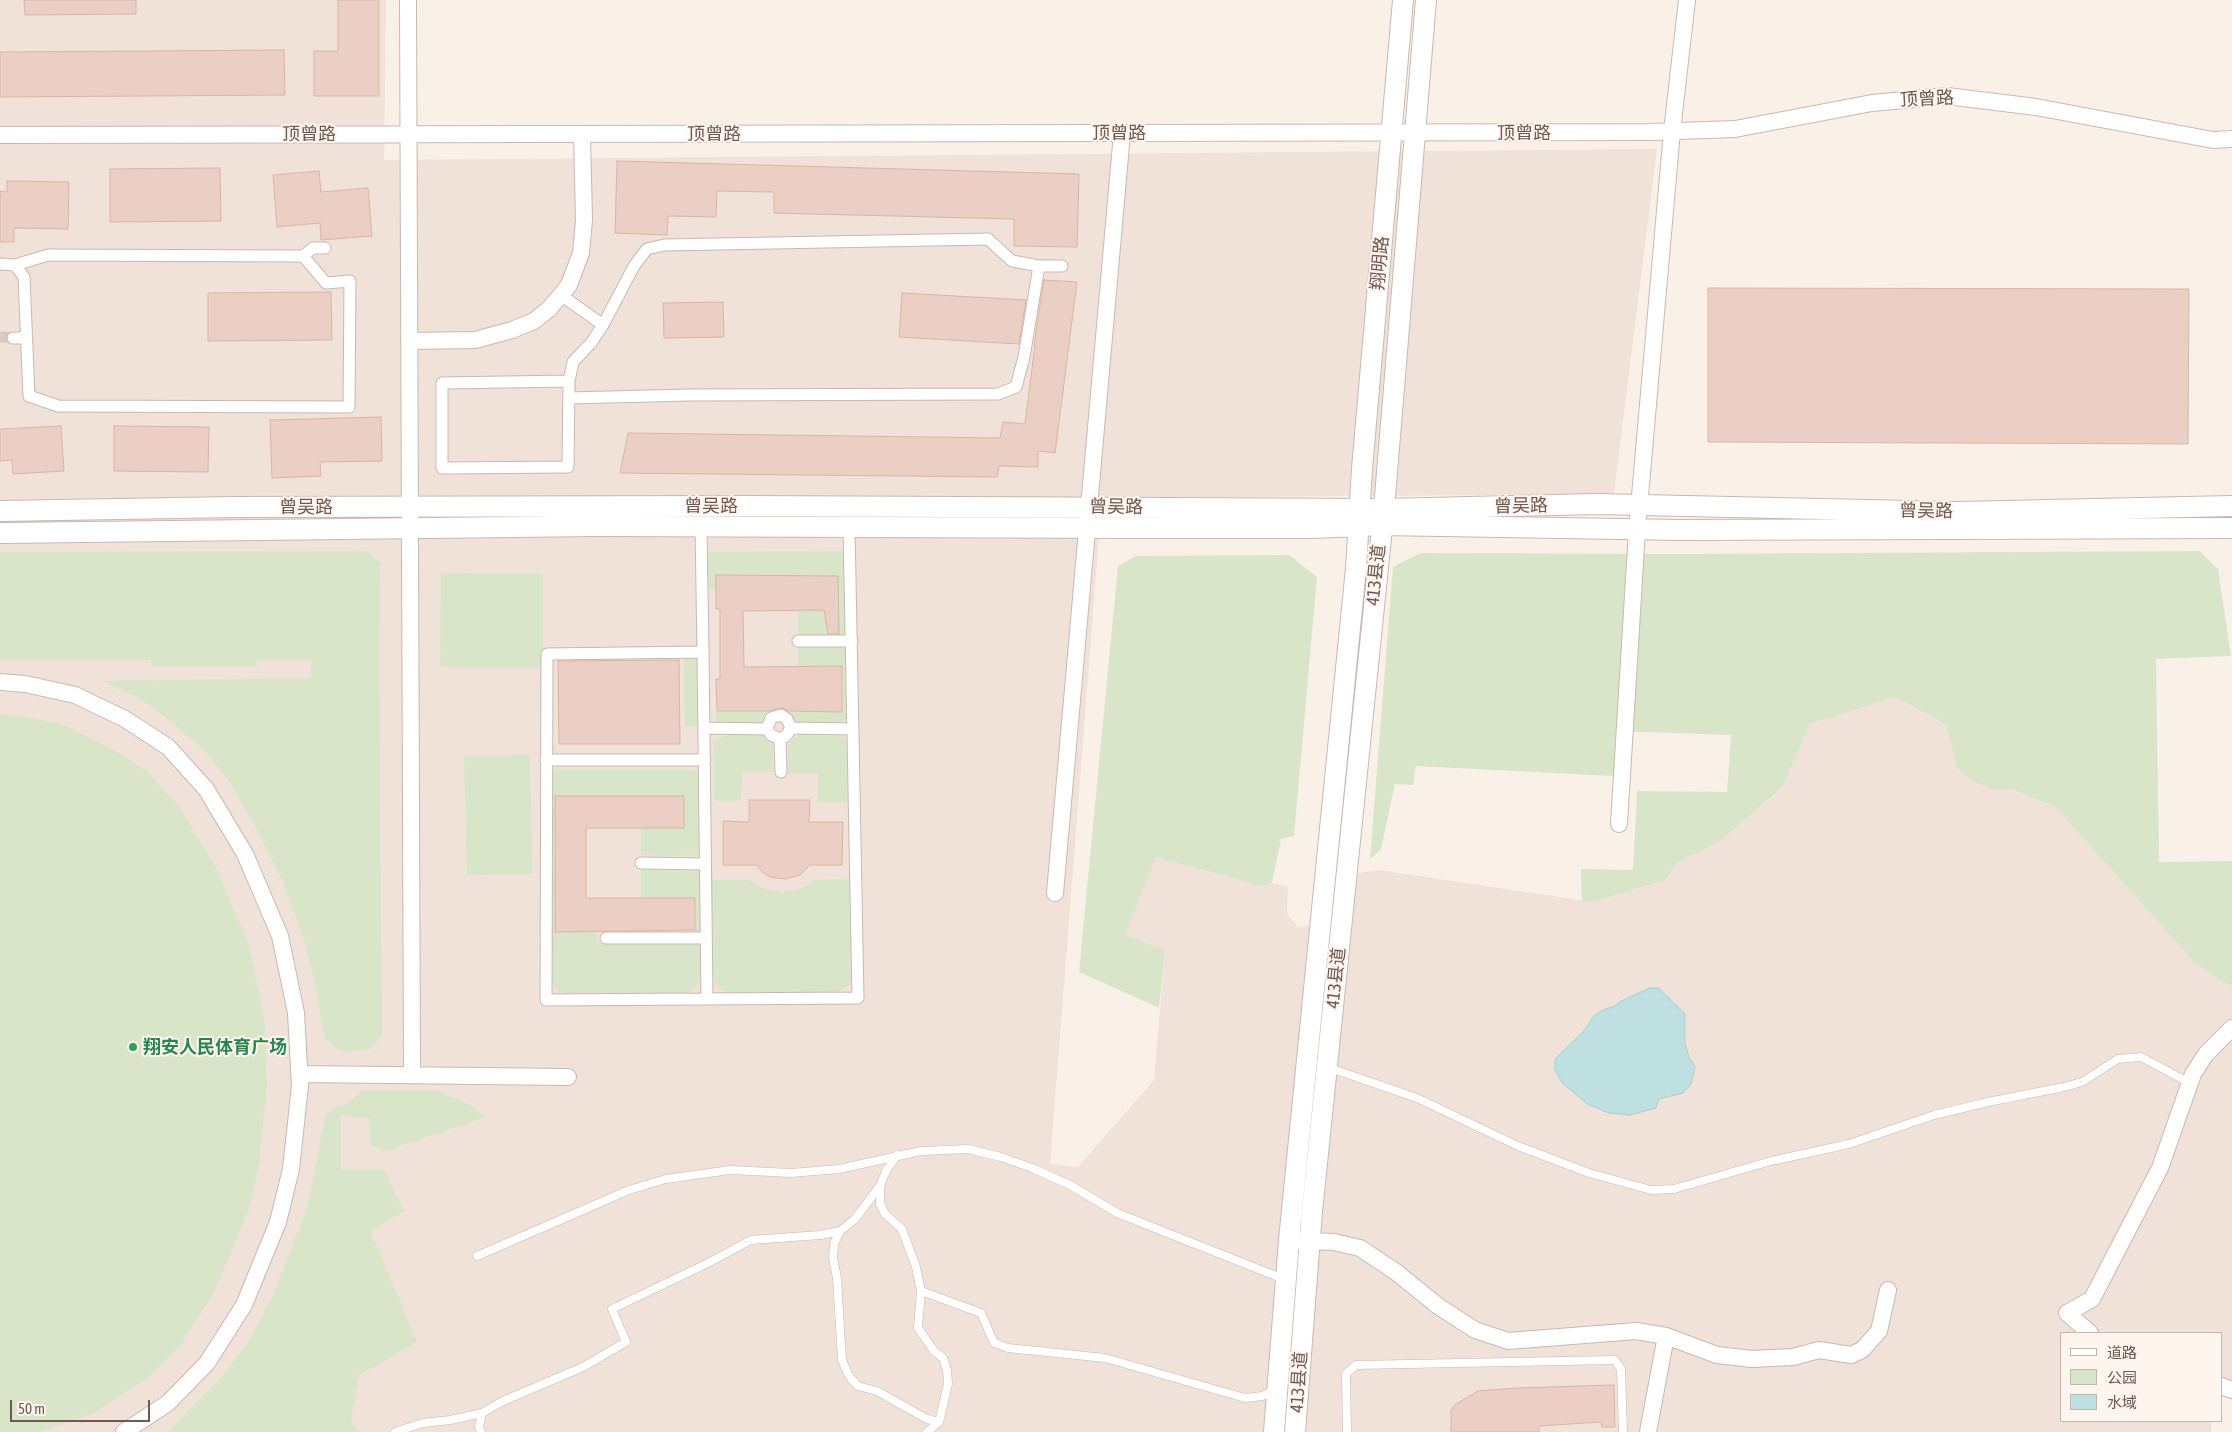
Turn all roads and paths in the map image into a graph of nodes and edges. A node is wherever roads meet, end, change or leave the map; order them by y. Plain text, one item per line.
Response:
1 (408, 0) edge
2 (1403, 0) edge
3 (1426, 0) edge
4 (1687, 0) edge
5 (1672, 132) junction
6 (1122, 133) junction
7 (1390, 133) junction
8 (1414, 133) junction
9 (409, 134) junction
10 (582, 134) junction
11 (0, 135) edge
12 (2232, 139) edge
13 (324, 248) dead end
14 (303, 256) junction
15 (0, 264) edge
16 (14, 265) junction
17 (1039, 266) junction
18 (1062, 266) dead end
19 (561, 295) junction
20 (603, 325) junction
21 (12, 338) tunnel mouth
22 (26, 338) junction
23 (410, 340) junction
24 (569, 380) junction
25 (569, 398) junction
26 (1639, 505) junction
27 (2232, 506) edge
28 (410, 507) junction
29 (1090, 507) junction
30 (0, 511) edge
31 (1359, 517) junction
32 (1383, 517) junction
33 (410, 527) junction
34 (701, 527) junction
35 (849, 527) junction
36 (1088, 527) junction
37 (2232, 528) edge
38 (1637, 530) junction
39 (0, 533) edge
40 (798, 641) dead end
41 (852, 641) junction
42 (703, 652) junction
43 (0, 682) edge
44 (704, 728) junction
45 (791, 728) junction
46 (767, 729) junction
47 (853, 729) junction
48 (780, 738) junction
49 (546, 760) junction
50 (704, 760) junction
51 (781, 772) dead end
52 (1619, 824) dead end
53 (641, 863) dead end
54 (705, 864) junction
55 (1055, 893) dead end
56 (606, 938) dead end
57 (706, 938) junction
58 (707, 999) junction
59 (2232, 1028) edge
60 (1327, 1067) junction
61 (299, 1074) junction
62 (412, 1074) junction
63 (568, 1077) dead end
64 (2190, 1083) junction
65 (897, 1155) junction
66 (880, 1186) junction
67 (840, 1231) junction
68 (1289, 1240) junction
69 (1310, 1241) junction
70 (477, 1256) dead end
71 (1296, 1284) junction
72 (920, 1290) junction
73 (1888, 1290) dead end
74 (2089, 1332) edge
75 (1666, 1336) junction
76 (1288, 1386) junction
77 (482, 1413) junction
78 (939, 1422) junction
79 (124, 1432) edge
80 (395, 1432) edge
81 (481, 1432) edge
82 (927, 1432) edge
83 (1274, 1432) edge
84 (1295, 1432) edge
85 (1347, 1432) edge
86 (1623, 1432) edge
87 (1648, 1432) edge

1 - 9 street
2 - 7 street, 翔明路
3 - 8 street, 翔明路
4 - 5 street
5 - 8 street, 顶曾路
5 - 12 street, 顶曾路
5 - 26 street
6 - 7 street, 顶曾路
6 - 10 street, 顶曾路
6 - 29 street
7 - 8 street, 顶曾路
7 - 31 street, 翔明路
8 - 32 street, 翔明路
9 - 10 street, 顶曾路
9 - 11 street, 顶曾路
9 - 23 street
10 - 19 street
13 - 14 street
14 - 16 street
14 - 22 street
15 - 16 street
16 - 22 street
17 - 18 street
17 - 20 street
17 - 25 street
19 - 20 street
19 - 23 street
20 - 24 street
21 - 22 street
23 - 28 street
24 - 25 street
24 - 25 street
26 - 27 street, 曾吴路
26 - 32 street, 曾吴路
26 - 38 street
28 - 29 street, 曾吴路
28 - 30 street, 曾吴路
28 - 33 street
29 - 31 street, 曾吴路
29 - 36 street
31 - 32 street, 曾吴路
31 - 36 street, 曾吴路
31 - 68 street, 413县道
32 - 38 street, 曾吴路
32 - 60 street, 413县道
33 - 34 street, 曾吴路
33 - 39 street, 曾吴路
33 - 62 street
34 - 35 street, 曾吴路
34 - 42 street
35 - 36 street, 曾吴路
35 - 41 street
36 - 55 street
37 - 38 street, 曾吴路
38 - 52 street
40 - 41 street
41 - 47 street
42 - 44 street
42 - 49 street
43 - 61 street
44 - 46 street
44 - 50 street
45 - 46 street
45 - 47 street
45 - 48 street
46 - 48 street
47 - 58 street
48 - 51 street
49 - 50 street
49 - 58 street
50 - 54 street
53 - 54 street
54 - 57 street
56 - 57 street
57 - 58 street
59 - 64 street
60 - 64 lane
60 - 69 street, 413县道
61 - 62 street
61 - 79 street
62 - 63 street
64 - 74 street
65 - 66 lane
65 - 70 lane
65 - 71 lane
66 - 67 lane
66 - 72 lane
67 - 77 lane
67 - 78 lane
68 - 69 street
68 - 71 street, 413县道
69 - 71 street, 413县道
69 - 75 street
71 - 76 street, 413县道
72 - 76 lane
72 - 78 lane
73 - 75 street
75 - 87 street
76 - 83 street, 413县道
76 - 84 street, 413县道
77 - 80 lane
77 - 81 lane
78 - 82 lane
85 - 86 lane

